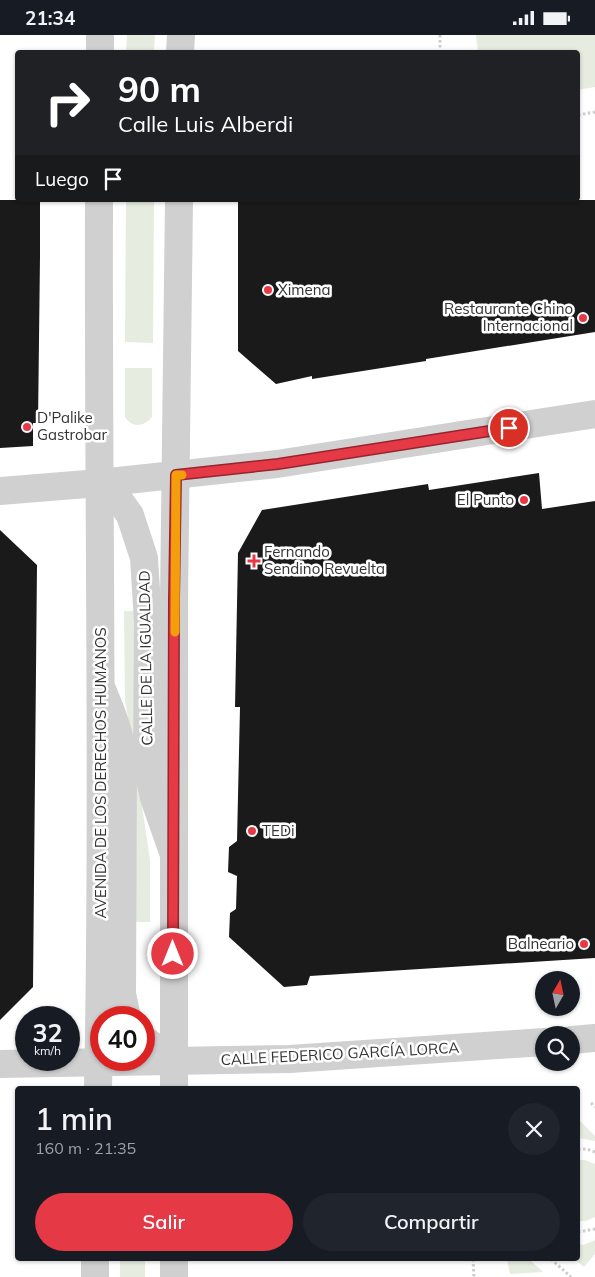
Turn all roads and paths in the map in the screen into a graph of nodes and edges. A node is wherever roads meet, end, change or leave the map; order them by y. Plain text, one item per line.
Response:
1 (100, 35) edge
2 (180, 35) edge
3 (440, 35) edge
4 (100, 50) edge
5 (180, 50) edge
6 (440, 50) edge
7 (595, 112) edge
8 (580, 115) edge
9 (100, 202) edge
10 (180, 202) edge
11 (595, 414) edge
12 (176, 475) junction
13 (99, 483) junction
14 (0, 491) edge
15 (101, 687) junction
16 (174, 853) junction
17 (125, 1006) edge
18 (595, 1038) edge
19 (580, 1039) edge
20 (535, 1043) edge
21 (155, 1047) edge
22 (174, 1062) junction
23 (0, 1064) edge
24 (98, 1076) edge
25 (174, 1086) edge
26 (591, 1103) dead end
27 (595, 1107) edge
28 (580, 1149) edge
29 (595, 1152) edge
30 (595, 1229) edge
31 (580, 1232) edge
32 (95, 1261) edge
33 (174, 1261) edge
34 (472, 1261) edge
35 (553, 1261) edge
36 (95, 1277) edge
37 (174, 1277) edge
38 (474, 1277) edge
39 (571, 1277) edge

1 - 4 street
2 - 5 street
3 - 6 path
7 - 8 path
9 - 13 street, AVENIDA DE LOS DERECHOS HUMANOS
10 - 12 street
11 - 12 street
12 - 13 street
12 - 16 street
13 - 14 street
13 - 15 street, AVENIDA DE LOS DERECHOS HUMANOS
13 - 16 street, CALLE DE LA IGUALDAD
15 - 17 street
15 - 24 street, AVENIDA DE LOS DERECHOS HUMANOS
16 - 22 street
18 - 19 street
20 - 22 street, CALLE FEDERICO GARCÍA LORCA
21 - 22 street
22 - 24 street
22 - 25 street
23 - 24 street
26 - 27 path
28 - 29 path
30 - 31 path
32 - 36 street
33 - 37 street
34 - 38 path
35 - 39 path

